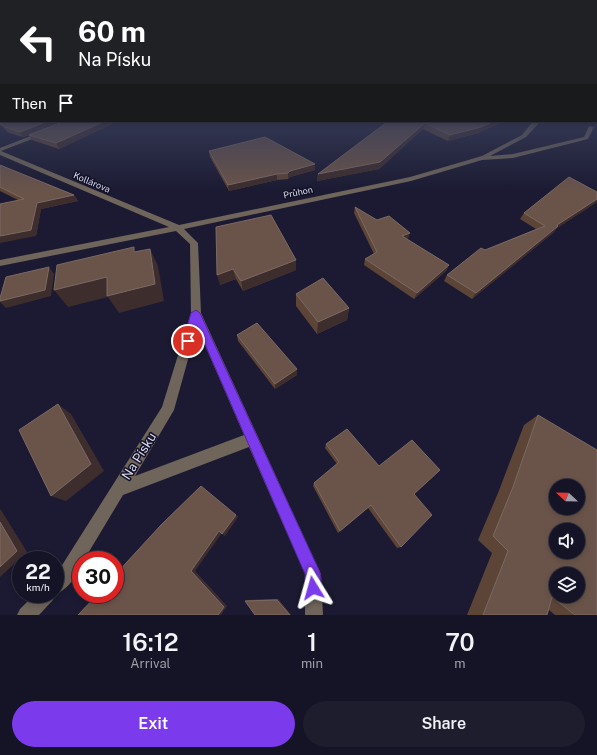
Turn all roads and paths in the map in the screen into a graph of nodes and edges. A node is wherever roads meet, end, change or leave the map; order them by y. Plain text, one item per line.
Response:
1 (42, 134) edge
2 (526, 134) edge
3 (588, 134) edge
4 (0, 150) edge
5 (0, 153) edge
6 (482, 158) junction
7 (178, 228) junction
8 (0, 263) edge
9 (196, 313) junction
10 (252, 439) junction
11 (118, 490) junction
12 (64, 577) edge
13 (38, 603) edge
14 (26, 615) edge
15 (314, 615) edge

1 - 4 street
2 - 6 street
3 - 6 street, Průhon
5 - 7 street, Kollárova
6 - 7 street, Průhon
7 - 8 street, Průhon
7 - 9 street, Na Písku
9 - 10 street, Na Písku
9 - 11 street, Na Písku
10 - 11 street
10 - 15 street, Na Písku
11 - 12 street, Na Písku
13 - 14 street

